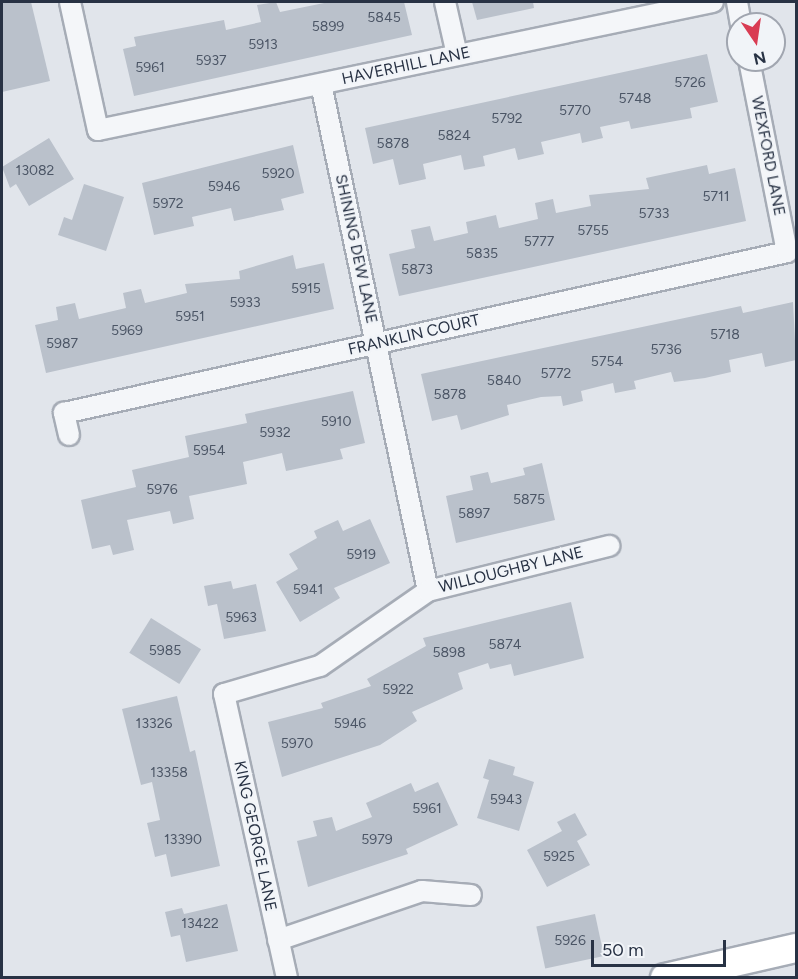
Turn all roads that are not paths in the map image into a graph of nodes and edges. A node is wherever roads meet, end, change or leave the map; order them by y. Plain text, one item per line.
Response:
1 (70, 2) edge
2 (445, 2) edge
3 (713, 2) edge
4 (457, 55) junction
5 (751, 72) edge
6 (321, 84) junction
7 (787, 252) joint
8 (376, 344) junction
9 (69, 435) dead end
10 (609, 546) dead end
11 (428, 591) junction
12 (224, 694) joint
13 (471, 895) dead end
14 (278, 940) junction
15 (796, 948) edge
16 (286, 978) edge
17 (665, 978) edge

1 - 6 street, HAVERHILL LANE
2 - 4 street
3 - 4 street, HAVERHILL LANE
4 - 6 street, HAVERHILL LANE
5 - 7 street, WEXFORD LANE
6 - 8 street, SHINING DEW LANE
7 - 8 street, FRANKLIN COURT
8 - 9 street, FRANKLIN COURT
8 - 11 street, SHINING DEW LANE
10 - 11 street, WILLOUGHBY LANE
11 - 12 street, WILLOUGHBY LANE
12 - 14 street, KING GEORGE LANE
13 - 14 street
14 - 16 street, KING GEORGE LANE
15 - 17 main road

